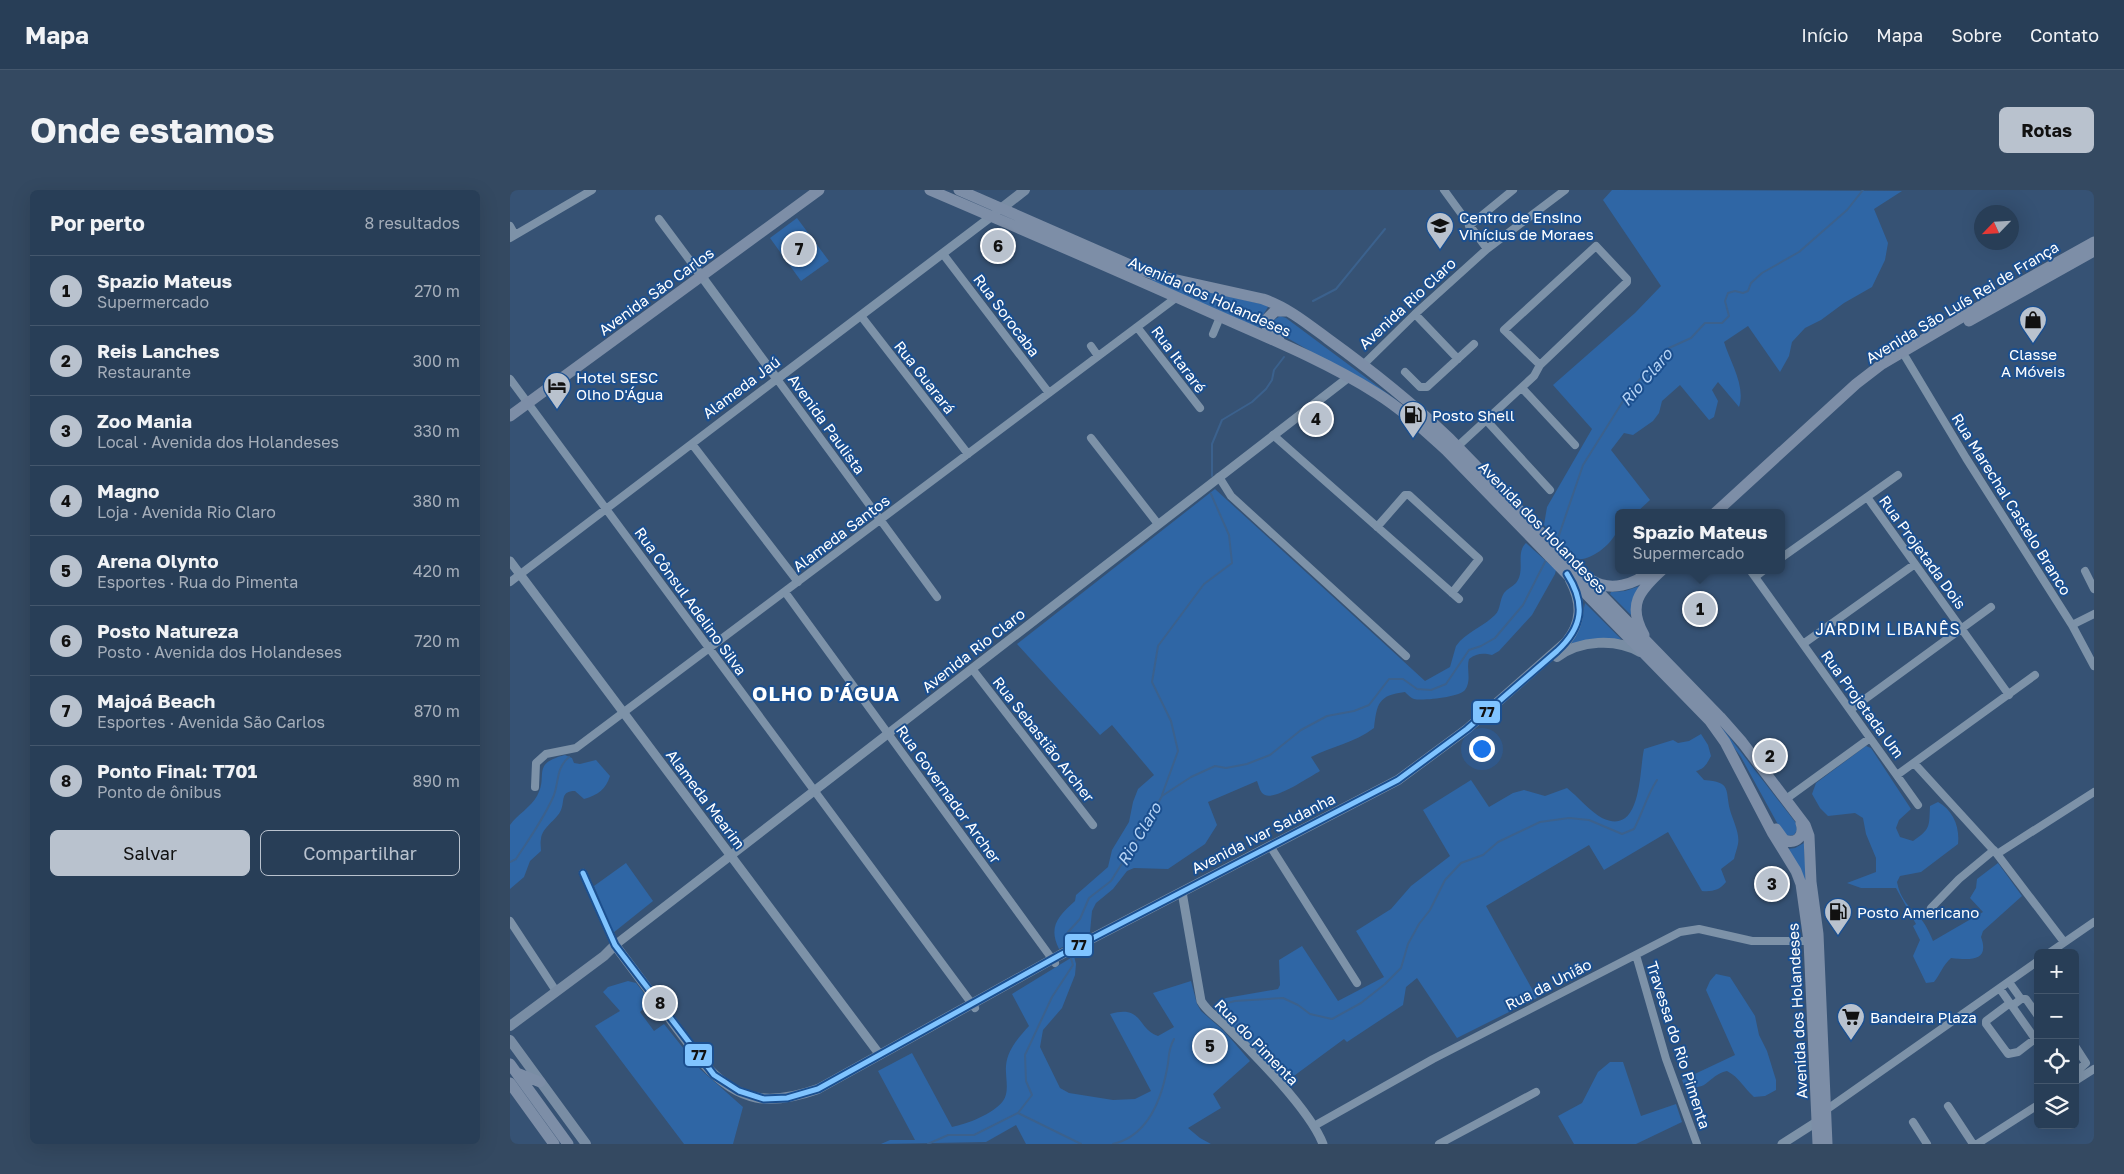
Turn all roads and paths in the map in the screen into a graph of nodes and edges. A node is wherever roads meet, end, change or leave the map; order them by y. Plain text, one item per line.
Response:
1 (592, 190) edge
2 (807, 190) edge
3 (819, 190) edge
4 (930, 190) edge
5 (960, 190) edge
6 (1025, 190) edge
7 (1444, 190) edge
8 (1513, 190) edge
9 (1566, 190) edge
10 (987, 202) junction
11 (1002, 208) junction
12 (991, 217) junction
13 (659, 219) dead end
14 (510, 226) edge
15 (1469, 226) junction
16 (513, 236) edge
17 (2094, 242) edge
18 (1487, 250) junction
19 (2094, 251) edge
20 (943, 254) junction
21 (699, 273) junction
22 (1177, 297) junction
23 (1289, 312) junction
24 (1415, 314) junction
25 (861, 316) junction
26 (1220, 317) junction
27 (1137, 327) junction
28 (1213, 334) dead end
29 (1474, 344) dead end
30 (1091, 346) dead end
31 (1290, 349) junction
32 (1098, 356) junction
33 (1906, 358) junction
34 (1458, 359) junction
35 (1363, 365) junction
36 (1540, 365) junction
37 (1405, 372) dead end
38 (1349, 377) junction
39 (510, 379) edge
40 (777, 379) junction
41 (1522, 388) junction
42 (1049, 393) junction
43 (526, 400) junction
44 (510, 407) edge
45 (1200, 408) dead end
46 (510, 416) edge
47 (1486, 420) junction
48 (1273, 435) junction
49 (1091, 438) dead end
50 (692, 444) junction
51 (1575, 445) dead end
52 (1458, 446) junction
53 (968, 454) junction
54 (1898, 474) dead end
55 (1219, 477) junction
56 (1550, 490) dead end
57 (1867, 497) junction
58 (606, 509) junction
59 (1719, 509) edge
60 (1729, 509) edge
61 (880, 520) junction
62 (1158, 524) junction
63 (1377, 527) junction
64 (1785, 555) edge
65 (510, 561) edge
66 (1564, 563) junction
67 (1915, 564) junction
68 (2085, 571) dead end
69 (520, 574) junction
70 (1646, 574) edge
71 (1658, 574) edge
72 (1753, 574) edge
73 (510, 582) edge
74 (798, 582) junction
75 (2094, 589) edge
76 (785, 592) junction
77 (1452, 593) junction
78 (937, 597) dead end
79 (1459, 599) dead end
80 (1991, 607) dead end
81 (2094, 614) edge
82 (2072, 625) junction
83 (1961, 629) junction
84 (1803, 644) junction
85 (1651, 646) junction
86 (709, 649) junction
87 (1406, 656) dead end
88 (1651, 660) junction
89 (2094, 666) edge
90 (973, 670) junction
91 (2035, 676) dead end
92 (2009, 695) junction
93 (1850, 710) junction
94 (624, 713) junction
95 (889, 734) junction
96 (1870, 738) junction
97 (1725, 742) junction
98 (1914, 763) junction
99 (1897, 775) junction
100 (536, 787) dead end
101 (815, 791) junction
102 (2094, 792) edge
103 (1786, 800) junction
104 (1918, 805) dead end
105 (1796, 812) junction
106 (1093, 824) dead end
107 (1271, 848) junction
108 (1996, 852) junction
109 (732, 856) junction
110 (583, 873) dead end
111 (1182, 894) junction
112 (1931, 908) dead end
113 (510, 921) edge
114 (2094, 922) edge
115 (1809, 941) junction
116 (2064, 942) junction
117 (615, 945) junction
118 (2054, 949) edge
119 (1636, 955) junction
120 (1058, 959) junction
121 (2034, 964) edge
122 (2009, 982) junction
123 (1357, 983) dead end
124 (555, 989) junction
125 (2000, 989) junction
126 (2021, 999) junction
127 (2011, 1004) junction
128 (973, 1006) junction
129 (2034, 1010) edge
130 (510, 1019) edge
131 (510, 1026) edge
132 (2035, 1039) edge
133 (510, 1040) edge
134 (2034, 1042) edge
135 (2079, 1052) edge
136 (880, 1055) junction
137 (513, 1068) edge
138 (2079, 1069) edge
139 (2094, 1070) edge
140 (2079, 1079) edge
141 (540, 1082) junction
142 (510, 1083) edge
143 (1536, 1092) dead end
144 (1948, 1106) dead end
145 (2034, 1107) edge
146 (1826, 1110) junction
147 (1818, 1121) junction
148 (1913, 1122) dead end
149 (1314, 1126) junction
150 (554, 1144) edge
151 (568, 1144) edge
152 (586, 1144) edge
153 (1322, 1144) edge
154 (1439, 1144) edge
155 (1697, 1144) edge
156 (1782, 1144) edge
157 (1818, 1144) edge
158 (1828, 1144) edge
159 (1927, 1144) edge
160 (1975, 1144) edge

1 - 16 street
2 - 21 main road, Avenida São Carlos
3 - 21 main road, Avenida São Carlos
4 - 12 main road, Avenida dos Holandeses
5 - 10 main road, Avenida dos Holandeses
6 - 11 main road
7 - 15 street
8 - 15 street
9 - 18 street, Avenida Rio Claro
10 - 11 main road, Avenida dos Holandeses
10 - 12 main road
11 - 12 street, Alameda Jaú
11 - 23 main road, Avenida dos Holandeses
12 - 20 street, Alameda Jaú
12 - 22 main road, Avenida dos Holandeses
13 - 21 street, Avenida Paulista
14 - 16 street
15 - 18 street
17 - 59 main road, Avenida São Luís Rei de França
18 - 24 street, Avenida Rio Claro
19 - 33 main road, Avenida São Luís Rei de França
20 - 25 street, Alameda Jaú
20 - 42 street, Rua Sorocaba
21 - 40 street, Avenida Paulista
21 - 43 main road, Avenida São Carlos
22 - 26 main road, Avenida dos Holandeses
22 - 27 street, Alameda Santos
23 - 31 main road
23 - 35 main road, Avenida dos Holandeses
24 - 34 street
24 - 35 street, Avenida Rio Claro
25 - 40 street, Alameda Jaú
25 - 53 street, Rua Guarará
26 - 28 street
26 - 31 main road, Avenida dos Holandeses
27 - 32 street, Alameda Santos
27 - 45 street, Rua Itararé
29 - 34 street
30 - 32 street
31 - 38 main road, Avenida dos Holandeses
32 - 42 street, Alameda Santos
33 - 60 main road, Avenida São Luís Rei de França
33 - 82 street, Rua Marechal Castelo Branco
34 - 37 street
35 - 52 main road, Avenida dos Holandeses
36 - 36 street
36 - 41 street
38 - 48 street, Avenida Rio Claro
38 - 66 main road, Avenida dos Holandeses
39 - 43 street, Rua Cônsul Adelino Silva
40 - 50 street, Alameda Jaú
40 - 61 street, Avenida Paulista
41 - 47 street
41 - 51 street
42 - 53 street, Alameda Santos
43 - 44 main road, Avenida São Carlos
43 - 46 main road, Avenida São Carlos
43 - 58 street, Rua Cônsul Adelino Silva
47 - 52 street
47 - 56 street
48 - 55 street, Avenida Rio Claro
48 - 63 street
49 - 62 street
50 - 58 street, Alameda Jaú
50 - 74 street
52 - 66 main road, Avenida dos Holandeses
53 - 61 street, Alameda Santos
54 - 57 street
55 - 62 street, Avenida Rio Claro
55 - 87 street
57 - 64 street
57 - 67 street, Rua Projetada Dois
58 - 69 street, Alameda Jaú
58 - 86 street, Rua Cônsul Adelino Silva
61 - 74 street, Alameda Santos
61 - 78 street, Avenida Paulista
62 - 90 street, Avenida Rio Claro
63 - 77 street
63 - 77 street
65 - 69 street, Alameda Mearim
66 - 70 main road
66 - 85 main road, Avenida dos Holandeses
66 - 88 main road, Avenida dos Holandeses
66 - 107 main road, Avenida Ivar Saldanha
67 - 83 street, Rua Projetada Dois
67 - 84 street
68 - 75 street
69 - 73 street, Alameda Jaú
69 - 94 street, Alameda Mearim
71 - 85 main road
72 - 84 street, Rua Projetada Um
74 - 76 street, Alameda Santos
76 - 86 street, Alameda Santos
76 - 95 street, Rua Governador Archer
77 - 79 street
80 - 83 street
81 - 82 street
82 - 89 street, Rua Marechal Castelo Branco
83 - 92 street, Rua Projetada Dois
83 - 93 street
84 - 93 street, Rua Projetada Um
85 - 103 main road, Avenida dos Holandeses
86 - 94 street, Alameda Santos
86 - 101 street, Rua Cônsul Adelino Silva
88 - 97 main road, Avenida dos Holandeses
88 - 107 main road, Avenida Ivar Saldanha
90 - 95 street, Avenida Rio Claro
90 - 106 street, Rua Sebastião Archer
91 - 92 street
92 - 98 street
93 - 96 street, Rua Projetada Um
94 - 100 street, Alameda Santos
94 - 109 street, Alameda Mearim
95 - 101 street, Avenida Rio Claro
95 - 120 street, Rua Governador Archer
96 - 99 street, Rua Projetada Um
96 - 103 street
97 - 105 main road
97 - 115 main road, Avenida dos Holandeses
98 - 99 street
98 - 108 street
99 - 104 street, Rua Projetada Um
101 - 109 street, Avenida Rio Claro
101 - 128 street, Rua Cônsul Adelino Silva
102 - 108 street
103 - 105 main road, Avenida dos Holandeses
105 - 146 main road, Avenida dos Holandeses
107 - 111 main road, Avenida Ivar Saldanha
107 - 123 street
108 - 112 street
108 - 116 street
109 - 117 street, Avenida Rio Claro
109 - 136 street, Alameda Mearim
110 - 117 street
111 - 120 main road, Avenida Ivar Saldanha
111 - 149 street, Rua do Pimenta
113 - 124 street
114 - 116 street
115 - 119 street, Rua da União
115 - 147 main road, Avenida dos Holandeses
116 - 118 street
117 - 124 main road, Avenida Rio Claro
117 - 136 main road, Avenida Ivar Saldanha
119 - 149 street, Rua da União
119 - 155 street, Travessa do Rio Pimenta
120 - 128 main road, Avenida Ivar Saldanha
121 - 122 street
122 - 125 street
122 - 126 street
124 - 130 main road, Avenida Rio Claro
124 - 131 main road, Avenida Rio Claro
125 - 127 street
125 - 146 street
126 - 127 street
126 - 129 street
127 - 132 street
127 - 134 street
128 - 136 main road, Avenida Ivar Saldanha
133 - 141 main road
135 - 138 street
137 - 141 main road
137 - 151 main road
139 - 140 street
141 - 152 main road
142 - 150 main road
143 - 154 street
144 - 160 street
145 - 160 street
146 - 158 main road, Avenida dos Holandeses
147 - 156 street
147 - 157 main road, Avenida dos Holandeses
148 - 159 street
149 - 153 street, Rua do Pimenta

